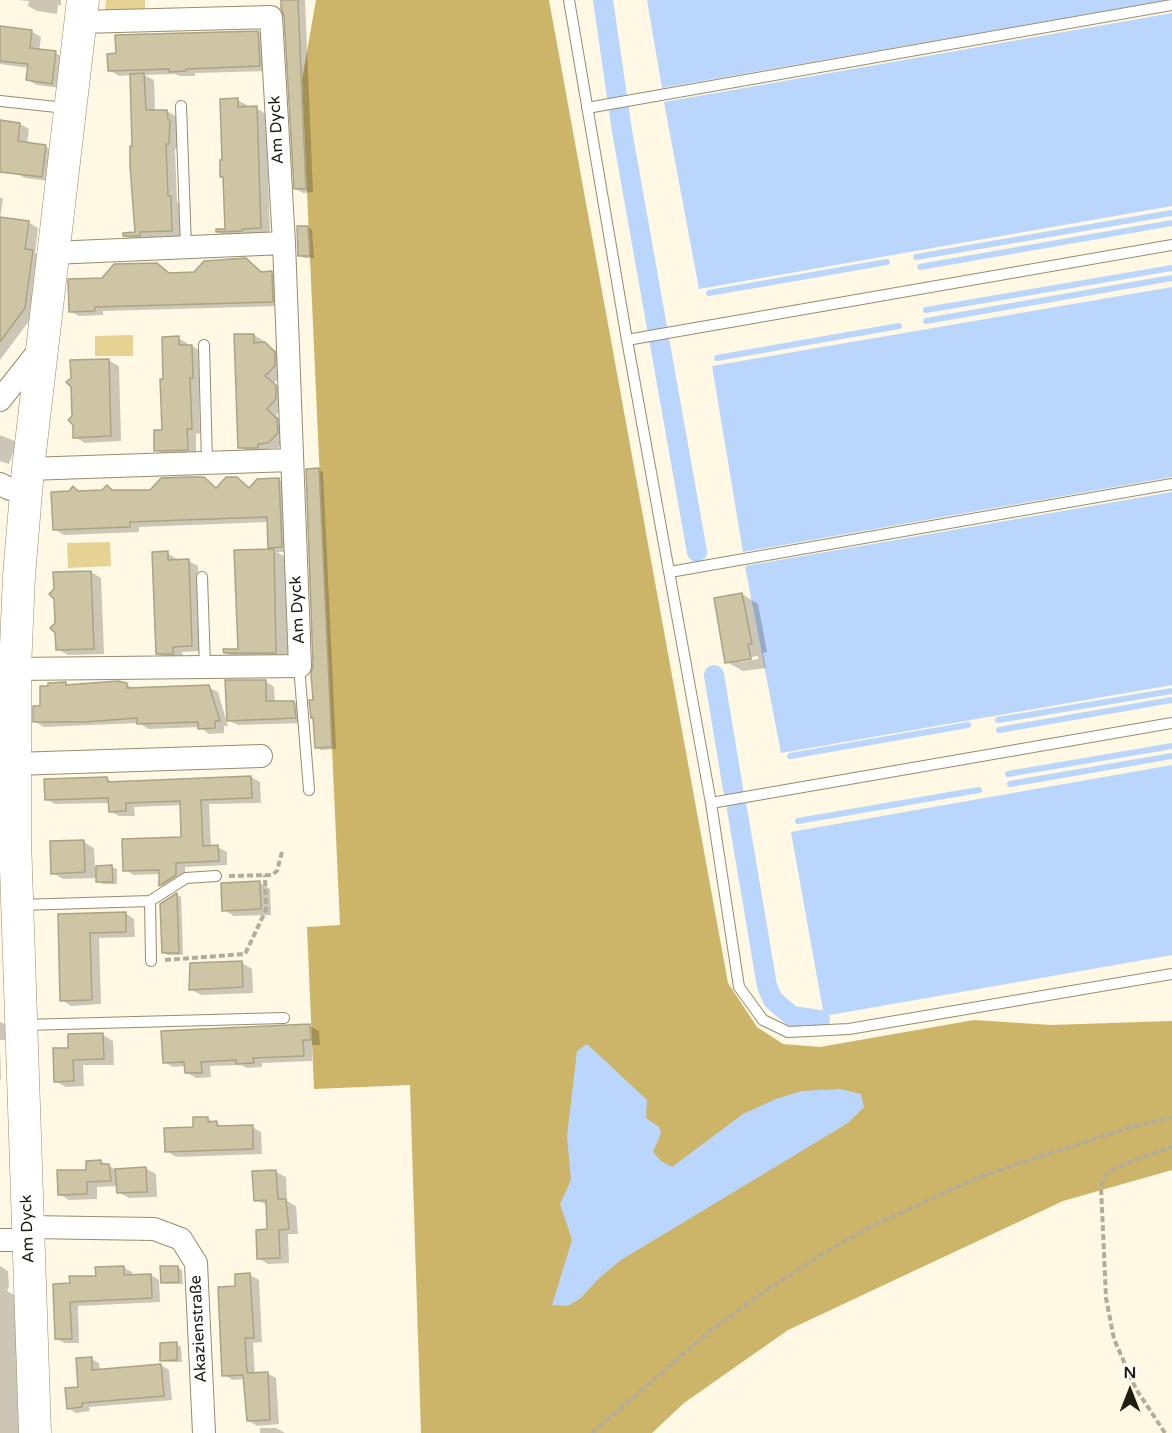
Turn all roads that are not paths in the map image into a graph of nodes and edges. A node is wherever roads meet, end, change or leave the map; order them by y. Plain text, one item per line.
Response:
1 (569, 0) edge
2 (1172, 5) edge
3 (270, 8) edge
4 (81, 11) edge
5 (0, 101) edge
6 (181, 106) dead end
7 (70, 108) junction
8 (587, 108) junction
9 (284, 243) junction
10 (1172, 245) edge
11 (186, 247) junction
12 (52, 253) junction
13 (627, 340) junction
14 (204, 345) dead end
15 (40, 348) junction
16 (0, 400) edge
17 (291, 460) junction
18 (207, 463) junction
19 (18, 481) edge
20 (1172, 484) edge
21 (670, 572) junction
22 (202, 577) dead end
23 (299, 666) junction
24 (205, 667) junction
25 (15, 669) junction
26 (1172, 723) edge
27 (261, 756) dead end
28 (14, 764) junction
29 (309, 790) dead end
30 (711, 803) junction
31 (216, 876) road end
32 (150, 901) junction
33 (17, 906) junction
34 (151, 961) road end
35 (1172, 974) edge
36 (10, 993) edge
37 (284, 1018) dead end
38 (21, 1025) junction
39 (13, 1235) edge
40 (35, 1433) edge
41 (204, 1433) edge

1 - 8 lane
2 - 8 lane
3 - 4 street, Am Dyck
3 - 9 street, Am Dyck
4 - 7 main road, Am Dyck
5 - 7 lane
6 - 11 lane
7 - 12 main road, Am Dyck
8 - 13 lane
9 - 11 street
9 - 17 street, Am Dyck
10 - 13 lane
11 - 12 street
12 - 15 main road, Am Dyck
13 - 21 lane
14 - 18 lane
15 - 16 street
15 - 19 main road, Am Dyck
17 - 18 street
17 - 23 street, Am Dyck
18 - 19 street
19 - 25 main road, Am Dyck
20 - 21 lane
21 - 30 lane
22 - 24 lane
23 - 24 street, Am Dyck
23 - 29 lane
24 - 25 street, Am Dyck
25 - 28 main road, Am Dyck
26 - 30 lane
27 - 28 street
28 - 33 main road, Am Dyck
30 - 35 lane
31 - 32 lane
32 - 33 lane
32 - 34 lane
33 - 36 main road, Am Dyck
36 - 38 main road, Am Dyck
37 - 38 lane
38 - 39 main road, Am Dyck
39 - 40 main road, Am Dyck
39 - 41 street, Akazienstraße

